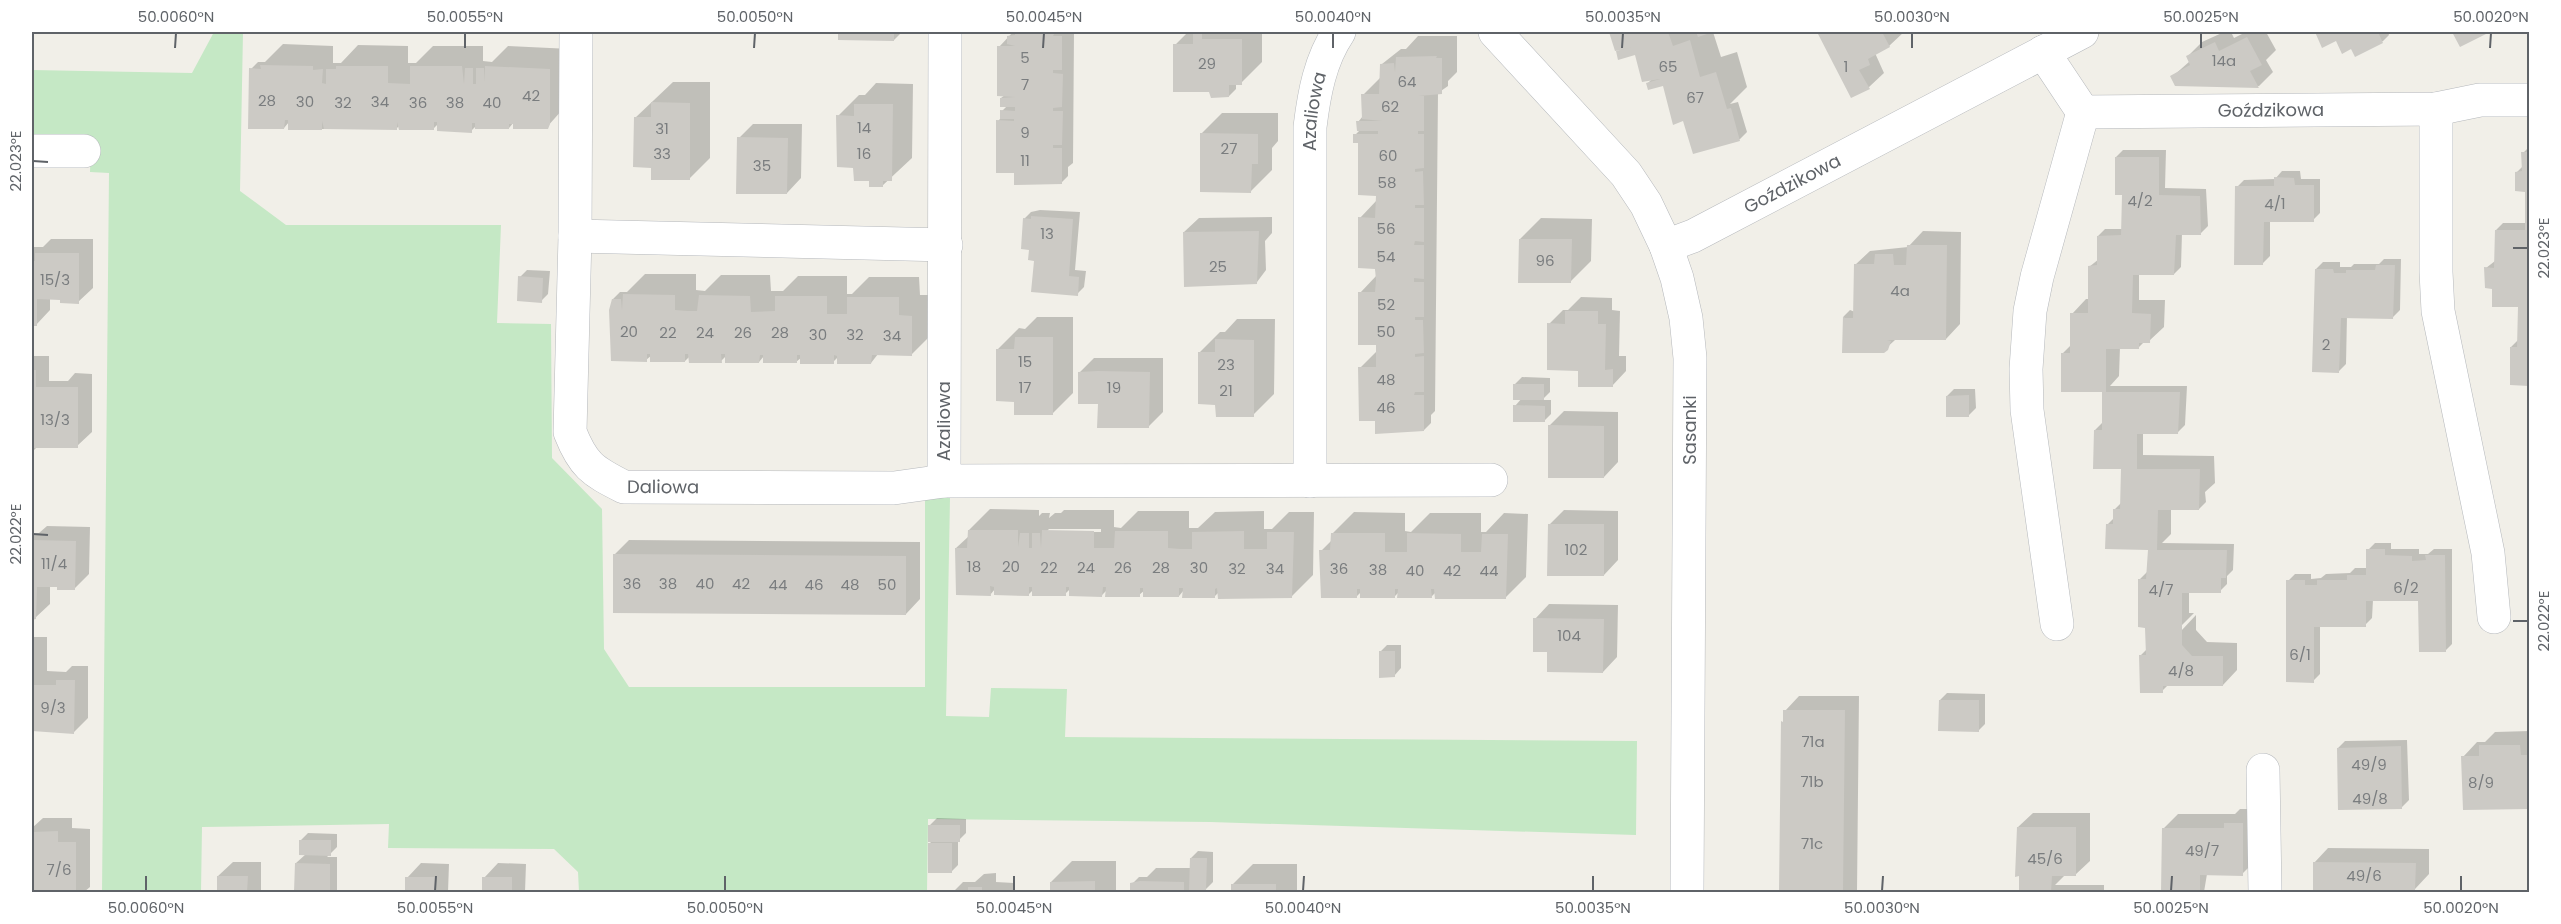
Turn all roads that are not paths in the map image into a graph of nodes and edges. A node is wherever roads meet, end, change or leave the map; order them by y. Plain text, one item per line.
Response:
1 (576, 32) edge
2 (945, 32) edge
3 (1339, 32) edge
4 (1495, 32) edge
5 (2082, 32) edge
6 (2043, 52) junction
7 (2529, 100) edge
8 (2436, 109) junction
9 (2084, 112) junction
10 (32, 151) edge
11 (84, 151) dead end
12 (575, 236) junction
13 (946, 245) junction
14 (1666, 246) junction
15 (1491, 480) dead end
16 (1310, 481) junction
17 (944, 482) junction
18 (2494, 616) dead end
19 (2057, 624) dead end
20 (2263, 770) dead end
21 (1687, 892) edge
22 (2265, 892) edge

1 - 12 street, Daliowa
2 - 13 street, Azaliowa
3 - 16 street, Azaliowa
4 - 14 street, Sasanki
5 - 6 street, Goździkowa
6 - 9 street
6 - 14 street, Goździkowa
7 - 8 street, Goździkowa
8 - 9 street, Goździkowa
8 - 18 street
9 - 19 street
10 - 11 street
12 - 13 street
12 - 17 street, Daliowa
13 - 17 street, Azaliowa
14 - 21 street, Sasanki
15 - 16 street, Azaliowa
16 - 17 street, Azaliowa
20 - 22 street

